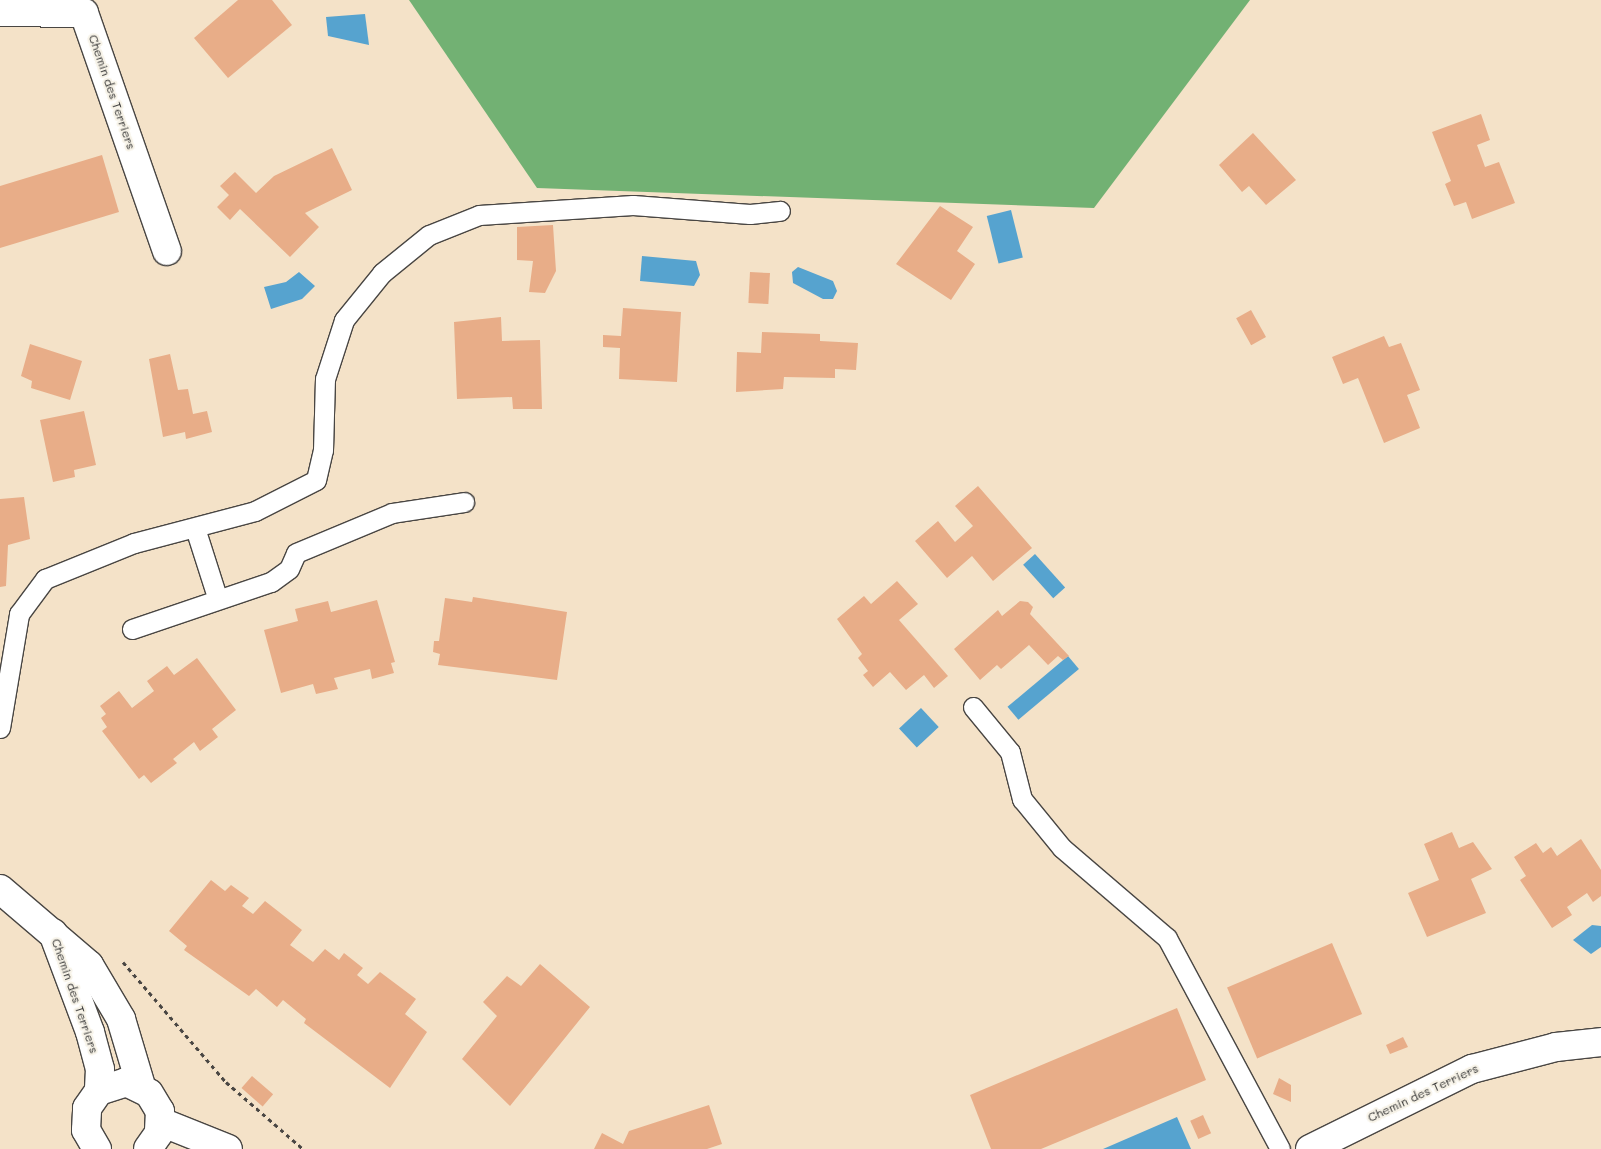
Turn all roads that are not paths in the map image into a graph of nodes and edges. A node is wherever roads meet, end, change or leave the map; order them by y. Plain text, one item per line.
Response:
1 (0, 12) edge
2 (780, 211) dead end
3 (167, 251) dead end
4 (464, 502) dead end
5 (195, 528) junction
6 (217, 597) junction
7 (132, 629) dead end
8 (973, 707) dead end
9 (0, 728) edge
10 (0, 889) edge
11 (53, 932) junction
12 (1601, 1042) edge
13 (140, 1086) junction
14 (99, 1091) junction
15 (161, 1122) junction
16 (97, 1149) edge
17 (148, 1149) edge
18 (228, 1149) edge
19 (1280, 1149) edge
20 (1310, 1149) edge

1 - 3 street, Chemin des Terriers
2 - 5 lane
4 - 6 lane
5 - 6 lane
5 - 9 lane
6 - 7 lane
8 - 19 lane
10 - 11 street, Chemin des Terriers
11 - 13 street, Chemin des Terriers
11 - 14 street, Chemin des Terriers
12 - 20 street, Chemin des Terriers
13 - 14 street
13 - 15 street
14 - 16 street
15 - 17 street
15 - 18 street

